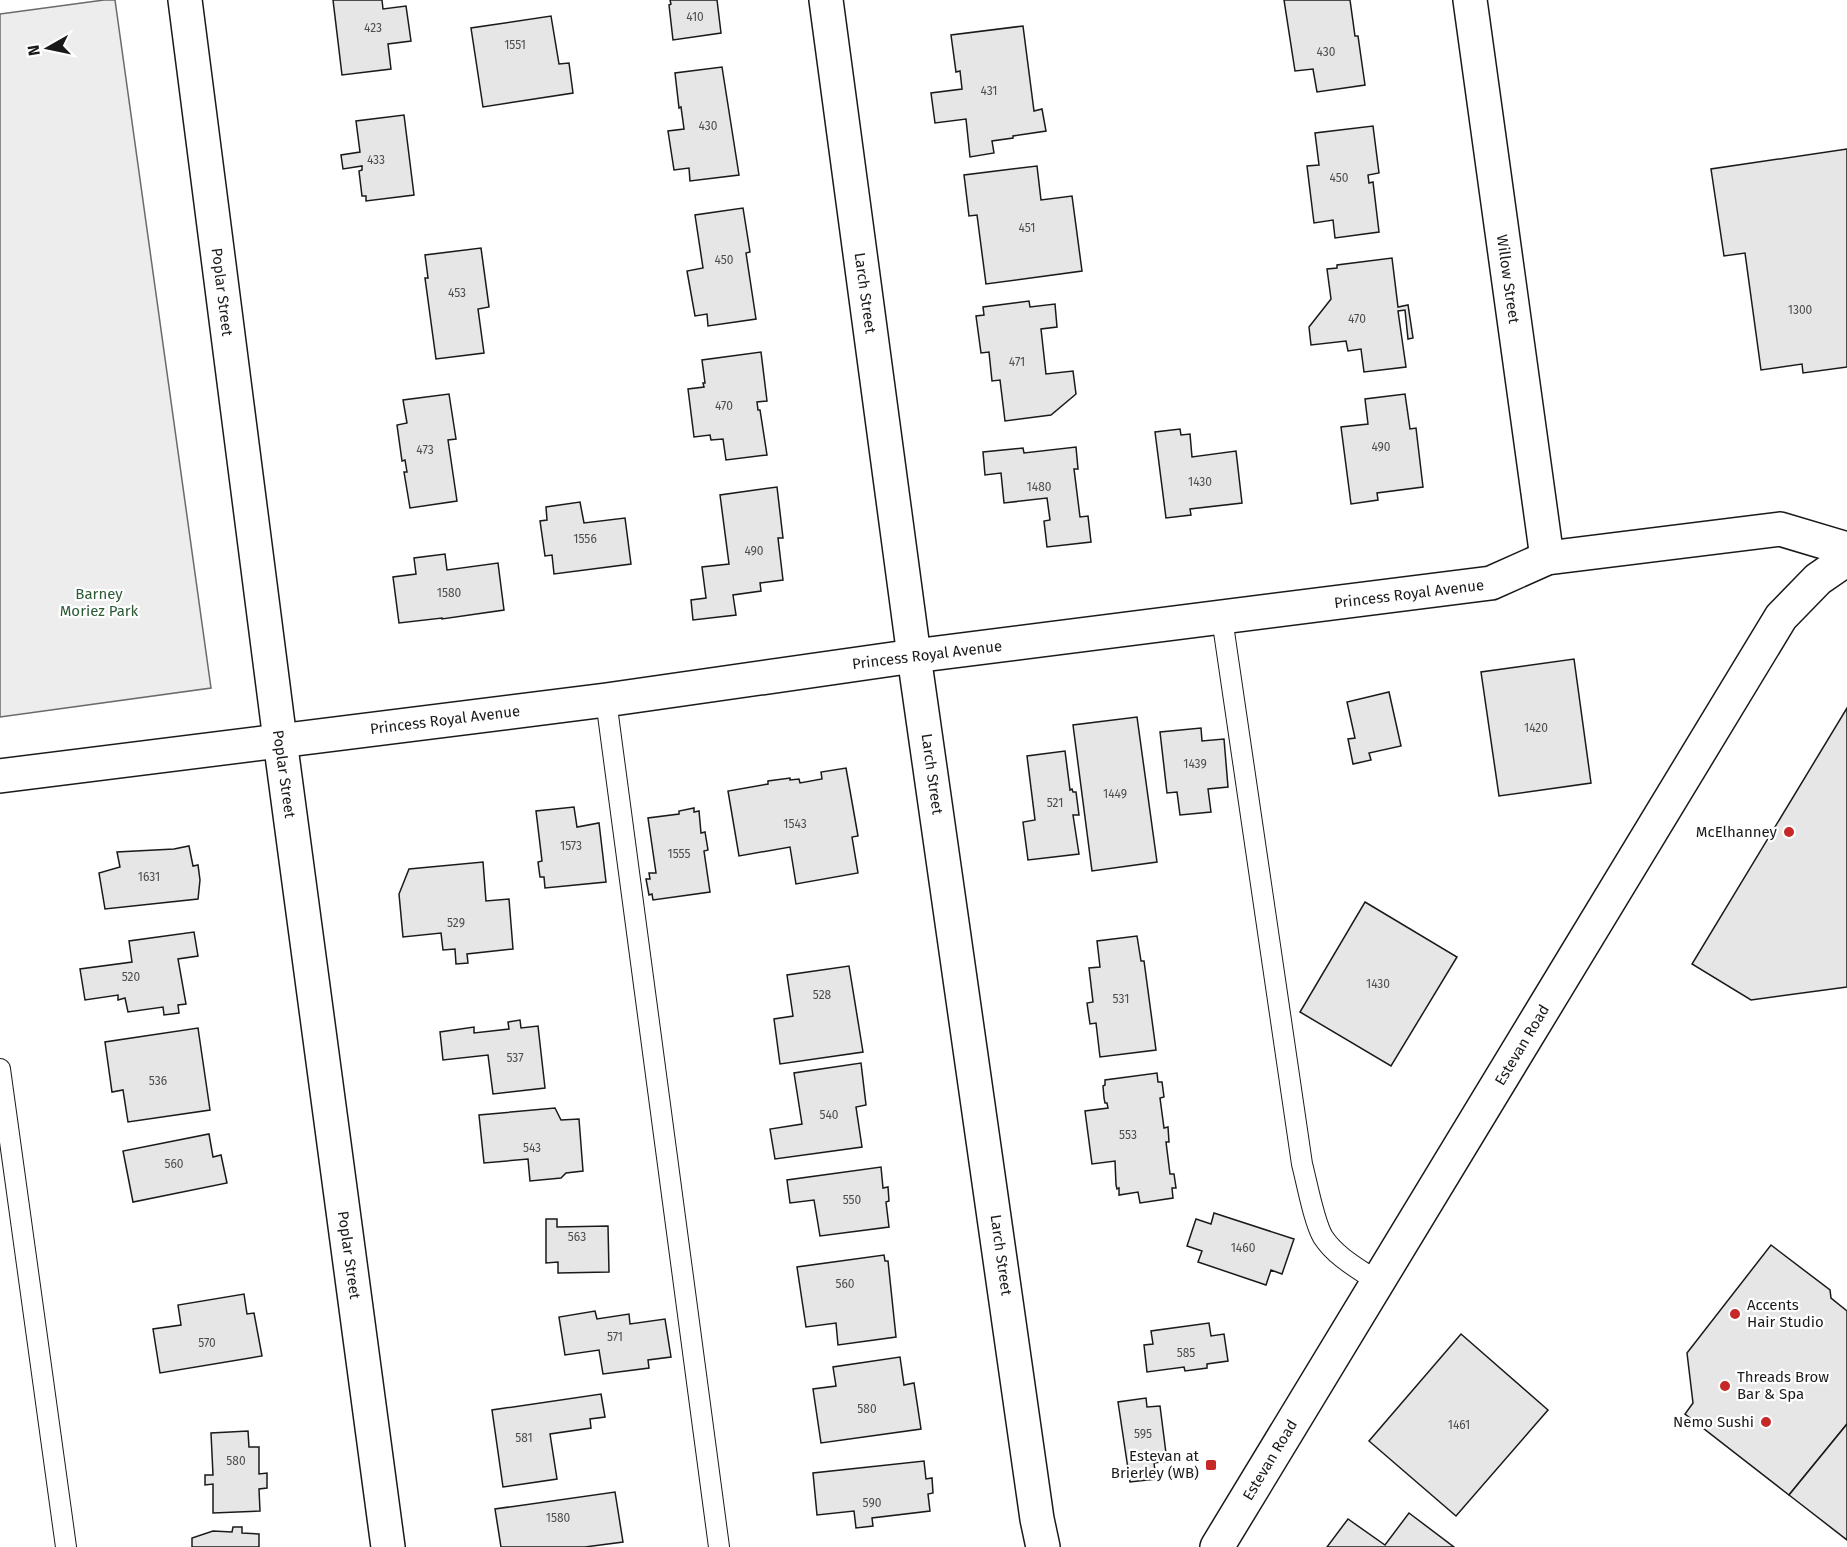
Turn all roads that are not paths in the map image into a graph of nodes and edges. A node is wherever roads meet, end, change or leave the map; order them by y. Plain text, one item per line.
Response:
1 (185, 0) edge
2 (826, 0) edge
3 (1470, 0) edge
4 (1847, 549) edge
5 (1547, 558) junction
6 (1847, 559) edge
7 (1222, 618) junction
8 (914, 656) junction
9 (606, 700) junction
10 (280, 740) junction
11 (0, 776) edge
12 (0, 1069) edge
13 (1378, 1282) junction
14 (66, 1547) edge
15 (388, 1547) edge
16 (719, 1547) edge
17 (1043, 1547) edge
18 (1217, 1547) edge

1 - 10 street, Poplar Street
2 - 8 street, Larch Street
3 - 5 street, Willow Street
4 - 5 street, Princess Royal Avenue
5 - 7 street, Princess Royal Avenue
6 - 13 street, Estevan Road
7 - 8 street, Princess Royal Avenue
7 - 13 lane
8 - 9 street, Princess Royal Avenue
8 - 17 street, Larch Street
9 - 10 street, Princess Royal Avenue
9 - 16 lane
10 - 11 street, Princess Royal Avenue
10 - 15 street, Poplar Street
12 - 14 lane
13 - 18 street, Estevan Road

